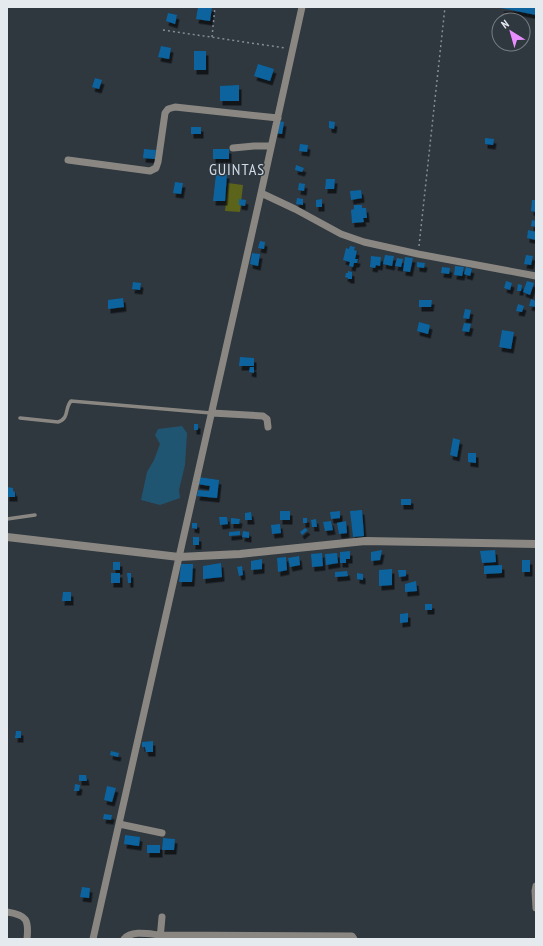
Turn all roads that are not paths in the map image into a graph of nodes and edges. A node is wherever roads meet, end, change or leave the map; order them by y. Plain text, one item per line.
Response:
1 (302, 7) edge
2 (278, 118) junction
3 (272, 146) junction
4 (233, 148) dead end
5 (68, 160) dead end
6 (261, 193) junction
7 (536, 276) edge
8 (212, 413) junction
9 (20, 418) dead end
10 (268, 427) dead end
11 (35, 515) dead end
12 (7, 519) edge
13 (7, 537) edge
14 (536, 544) edge
15 (179, 557) junction
16 (119, 824) junction
17 (162, 833) dead end
18 (536, 889) edge
19 (536, 908) edge
20 (7, 912) edge
21 (162, 917) dead end
22 (160, 937) edge
23 (27, 939) edge
24 (93, 939) edge
25 (124, 939) edge
26 (354, 939) edge

1 - 2 street
2 - 3 street
2 - 5 street
3 - 4 street
3 - 6 street
6 - 7 street
6 - 8 street
8 - 9 lane
8 - 10 street
8 - 15 street
11 - 12 lane
13 - 15 street
14 - 15 street
15 - 16 street
16 - 17 street
16 - 24 street
18 - 19 street
20 - 23 street
21 - 22 street
22 - 25 street
22 - 26 street

